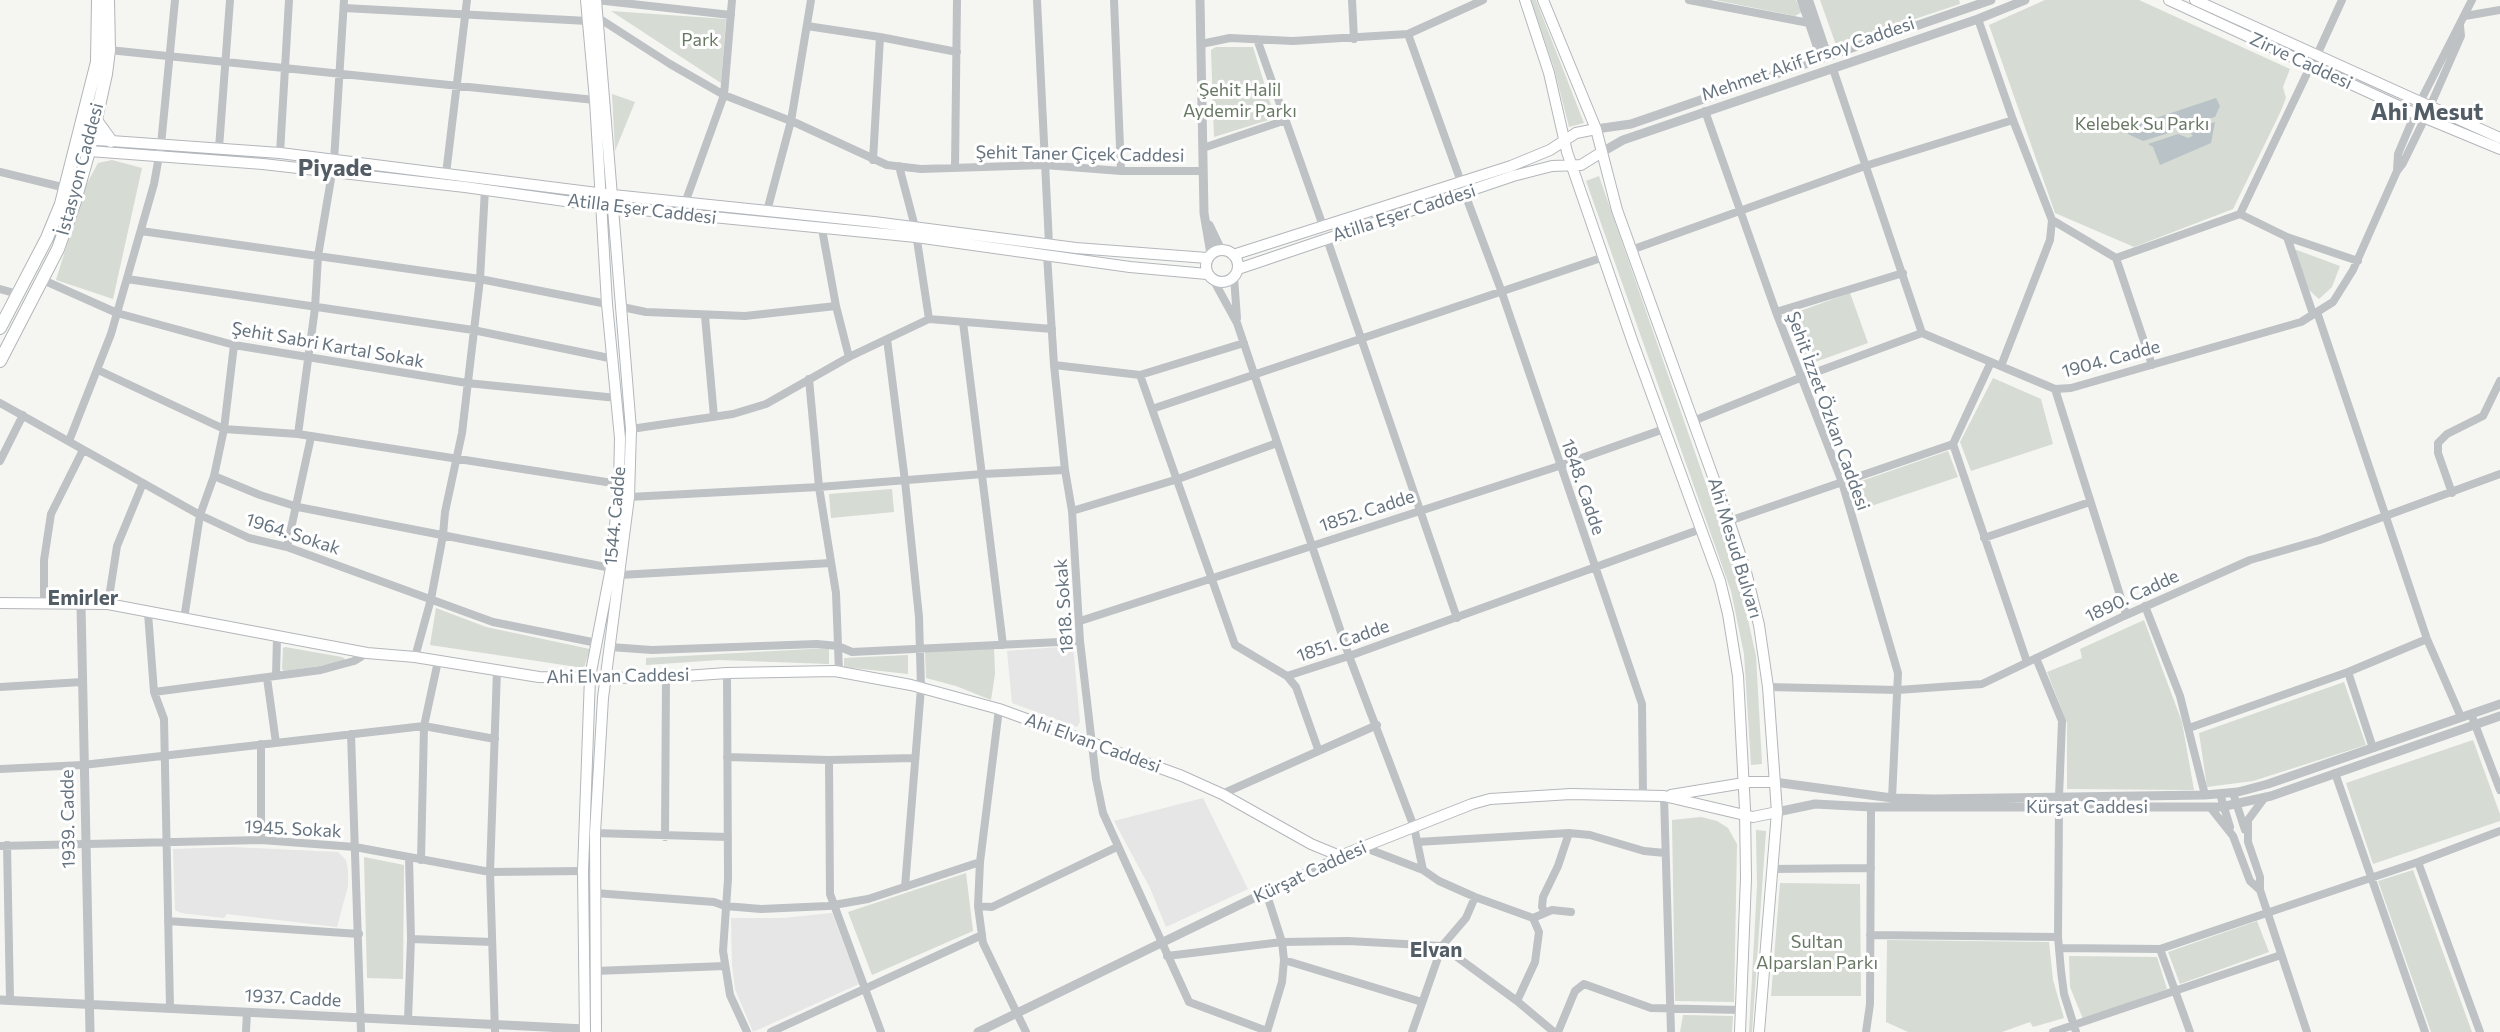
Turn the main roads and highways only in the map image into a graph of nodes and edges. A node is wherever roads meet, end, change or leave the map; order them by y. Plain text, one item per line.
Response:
1 (98, 0) edge
2 (108, 0) edge
3 (586, 0) edge
4 (596, 0) edge
5 (1525, 0) edge
6 (1543, 0) edge
7 (2169, 0) edge
8 (2195, 0) edge
9 (593, 19) junction
10 (95, 119) junction
11 (1596, 129) junction
12 (2500, 138) edge
13 (111, 141) junction
14 (1564, 141) junction
15 (83, 145) junction
16 (2500, 149) edge
17 (1602, 152) junction
18 (1572, 166) junction
19 (600, 194) junction
20 (613, 195) junction
21 (601, 206) junction
22 (614, 208) junction
23 (915, 232) junction
24 (1048, 250) junction
25 (1213, 254) junction
26 (1233, 255) junction
27 (1236, 273) junction
28 (1211, 277) junction
29 (0, 328) edge
30 (0, 361) edge
31 (616, 572) junction
32 (0, 603) edge
33 (590, 677) junction
34 (605, 677) junction
35 (1774, 782) junction
36 (1744, 783) junction
37 (1664, 796) junction
38 (1777, 812) junction
39 (1745, 816) junction
40 (1340, 856) joint
41 (585, 1031) edge
42 (596, 1032) edge
43 (1740, 1032) edge
44 (1759, 1032) edge

1 - 15 main road, İstasyon Caddesi
2 - 10 main road, İstasyon Caddesi
3 - 9 main road, 1544. Cadde
4 - 9 main road, 1544. Cadde
5 - 14 main road, Ahi Mesud Bulvarı
6 - 11 main road, Ahi Mesud Bulvarı
7 - 16 main road, Zirve Caddesi
8 - 12 main road, Zirve Caddesi
9 - 19 main road, 1544. Cadde
9 - 20 main road, 1544. Cadde
10 - 13 main road
10 - 15 main road, İstasyon Caddesi
11 - 14 main road
11 - 17 main road, Ahi Mesud Bulvarı
13 - 15 main road, Atilla Eşer Caddesi
13 - 19 main road, Atilla Eşer Caddesi
14 - 18 main road, Ahi Mesud Bulvarı
14 - 26 main road, Atilla Eşer Caddesi
15 - 21 main road, Atilla Eşer Caddesi
15 - 29 main road, İstasyon Caddesi
15 - 30 main road, İstasyon Caddesi
17 - 18 main road
17 - 35 main road, Ahi Mesud Bulvarı
18 - 27 main road, Atilla Eşer Caddesi
18 - 36 main road, Ahi Mesud Bulvarı
19 - 20 main road, Atilla Eşer Caddesi
19 - 21 main road, 1544. Cadde
20 - 22 main road, 1544. Cadde
20 - 23 main road, Atilla Eşer Caddesi
21 - 22 main road, Atilla Eşer Caddesi
21 - 31 main road, 1544. Cadde
22 - 23 main road, Atilla Eşer Caddesi
22 - 31 main road, 1544. Cadde
23 - 24 main road, Atilla Eşer Caddesi
24 - 25 main road, Atilla Eşer Caddesi
24 - 28 main road, Atilla Eşer Caddesi
25 - 26 main road
25 - 28 main road
26 - 27 main road
27 - 28 main road
31 - 33 main road, 1544. Cadde
31 - 34 main road, 1544. Cadde
32 - 33 main road, Ahi Elvan Caddesi
33 - 34 main road, Ahi Elvan Caddesi
33 - 41 main road, 1544. Cadde
34 - 40 main road, Ahi Elvan Caddesi
34 - 42 main road, 1544. Cadde
35 - 36 main road, Kürşat Caddesi
35 - 38 main road, Ahi Mesud Bulvarı
36 - 37 main road, Kürşat Caddesi
36 - 39 main road, Ahi Mesud Bulvarı
37 - 39 main road, Kürşat Caddesi
37 - 40 main road, Kürşat Caddesi
38 - 39 main road, Kürşat Caddesi
38 - 44 main road, Ahi Mesud Bulvarı
39 - 43 main road, Ahi Mesud Bulvarı

